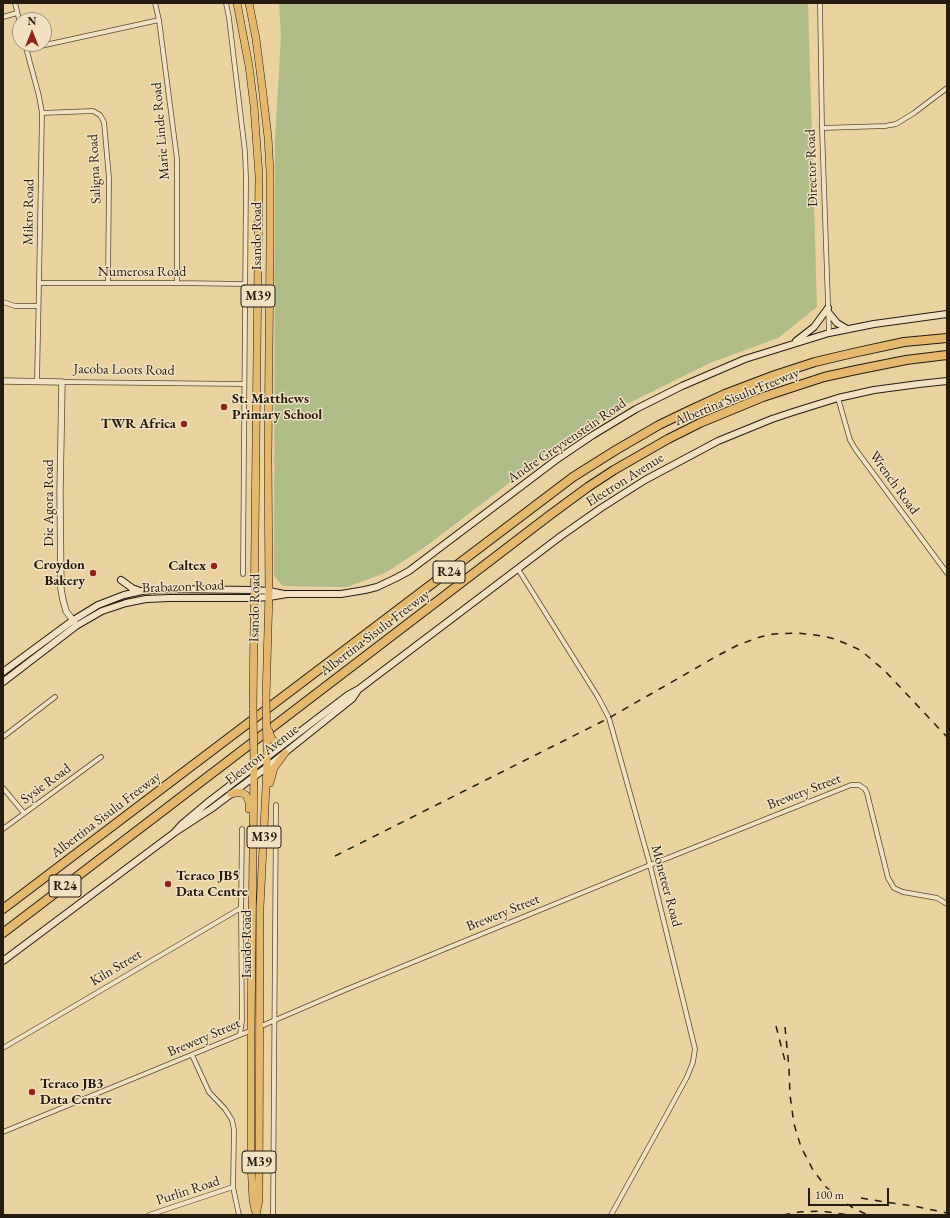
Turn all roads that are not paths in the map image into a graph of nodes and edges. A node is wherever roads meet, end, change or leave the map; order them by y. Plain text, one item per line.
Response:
1 (155, 3) edge
2 (226, 3) edge
3 (237, 3) edge
4 (249, 3) edge
5 (820, 3) edge
6 (159, 20) junction
7 (52, 41) edge
8 (28, 52) edge
9 (947, 88) edge
10 (42, 113) junction
11 (822, 128) junction
12 (39, 283) junction
13 (108, 283) junction
14 (177, 283) junction
15 (245, 284) junction
16 (3, 302) edge
17 (38, 306) junction
18 (828, 310) junction
19 (947, 314) edge
20 (847, 329) junction
21 (829, 333) junction
22 (947, 338) edge
23 (792, 344) junction
24 (947, 355) edge
25 (3, 381) edge
26 (947, 381) edge
27 (37, 382) junction
28 (62, 382) junction
29 (244, 384) junction
30 (838, 398) junction
31 (518, 569) junction
32 (947, 573) edge
33 (243, 574) dead end
34 (121, 580) dead end
35 (254, 590) junction
36 (142, 591) junction
37 (269, 594) junction
38 (254, 598) junction
39 (74, 623) junction
40 (14, 664) junction
41 (19, 670) junction
42 (3, 672) edge
43 (3, 682) edge
44 (55, 697) dead end
45 (266, 725) junction
46 (3, 736) edge
47 (282, 747) junction
48 (267, 755) junction
49 (102, 757) dead end
50 (254, 764) junction
51 (267, 767) junction
52 (254, 776) junction
53 (3, 788) edge
54 (231, 794) junction
55 (266, 797) junction
56 (276, 805) dead end
57 (24, 813) junction
58 (252, 824) junction
59 (3, 829) edge
60 (242, 829) dead end
61 (174, 833) junction
62 (650, 865) junction
63 (947, 904) edge
64 (241, 908) junction
65 (3, 909) edge
66 (3, 932) edge
67 (3, 961) edge
68 (274, 1020) junction
69 (260, 1026) junction
70 (251, 1030) junction
71 (240, 1034) junction
72 (3, 1048) edge
73 (192, 1055) junction
74 (3, 1132) edge
75 (233, 1187) junction
76 (256, 1214) edge
77 (149, 1215) edge
78 (239, 1215) edge
79 (273, 1215) edge
80 (611, 1215) edge

1 - 6 street, Marie Linde Road
2 - 15 street, Isando Road
3 - 35 main road, Isando Road / M39
4 - 37 main road, Isando Road / M39
5 - 11 street, Director Road
6 - 7 street
6 - 14 street, Marie Linde Road
8 - 10 street, Mikro Road
9 - 11 street
10 - 12 street, Mikro Road
10 - 13 street, Saligna Road
11 - 18 street, Director Road
12 - 13 street, Numerosa Road
12 - 17 street, Mikro Road
13 - 14 street, Numerosa Road
14 - 15 street, Numerosa Road
15 - 29 street, Isando Road
16 - 17 street
17 - 27 street, Mikro Road
18 - 20 main road
18 - 21 street, Director Road
18 - 23 main road
19 - 20 main road, Andre Greyvenstein Road
20 - 21 main road, Andre Greyvenstein Road
21 - 23 main road, Andre Greyvenstein Road
22 - 65 highway, Albertina Sisulu Freeway / R24
23 - 37 main road, Andre Greyvenstein Road
24 - 66 highway, Albertina Sisulu Freeway / R24
25 - 27 street, Jacoba Loots Road
26 - 30 main road, Electron Avenue
27 - 28 street, Jacoba Loots Road
28 - 29 street, Jacoba Loots Road
28 - 39 street, Die Agora Road
29 - 33 street, Isando Road
30 - 31 main road, Electron Avenue
30 - 32 street, Wrench Road
31 - 47 main road, Electron Avenue
31 - 62 street, Moneteer Road
34 - 36 main road
35 - 36 main road, Brabazon Road
35 - 37 main road, Brabazon Road
35 - 38 main road, Isando Road / M39
36 - 39 main road, Brabazon Road
37 - 38 main road, Brabazon Road
37 - 45 main road, Isando Road / M39, bridge
38 - 39 main road, Brabazon Road
38 - 50 main road, Isando Road / M39, bridge
39 - 40 main road, Brabazon Road
39 - 41 main road, Brabazon Road
40 - 41 main road
40 - 42 main road, Brabazon Road
41 - 43 main road, Brabazon Road
44 - 46 street
45 - 47 main road, bridge
45 - 48 main road, Isando Road / M39, bridge
47 - 48 main road, Electron Avenue
47 - 51 main road, Electron Avenue
47 - 55 main road
48 - 50 main road, Electron Avenue
48 - 51 main road, Isando Road / M39
49 - 57 street, Sysie Road
50 - 52 main road, Isando Road / M39
50 - 61 main road, Electron Avenue
51 - 52 main road, Electron Avenue
51 - 55 main road, Isando Road / M39
52 - 54 main road, Electron Avenue
52 - 58 main road, Isando Road / M39
53 - 57 street
54 - 58 main road
54 - 61 main road, Electron Avenue
55 - 69 main road, Isando Road / M39
56 - 68 street
57 - 59 street, Sysie Road
58 - 70 main road, Isando Road / M39
60 - 64 street
61 - 67 main road, Electron Avenue
62 - 63 street, Brewery Street
62 - 68 street, Brewery Street
62 - 80 street, Moneteer Road
64 - 71 street
64 - 72 street, Kiln Street
68 - 69 street, Brewery Street
68 - 79 street
69 - 70 street, Brewery Street
69 - 76 main road, Isando Road / M39
70 - 71 street, Brewery Street
70 - 76 main road, Isando Road / M39
71 - 73 street, Brewery Street
73 - 74 street, Brewery Street
73 - 75 street
75 - 77 street, Purlin Road
75 - 78 street

